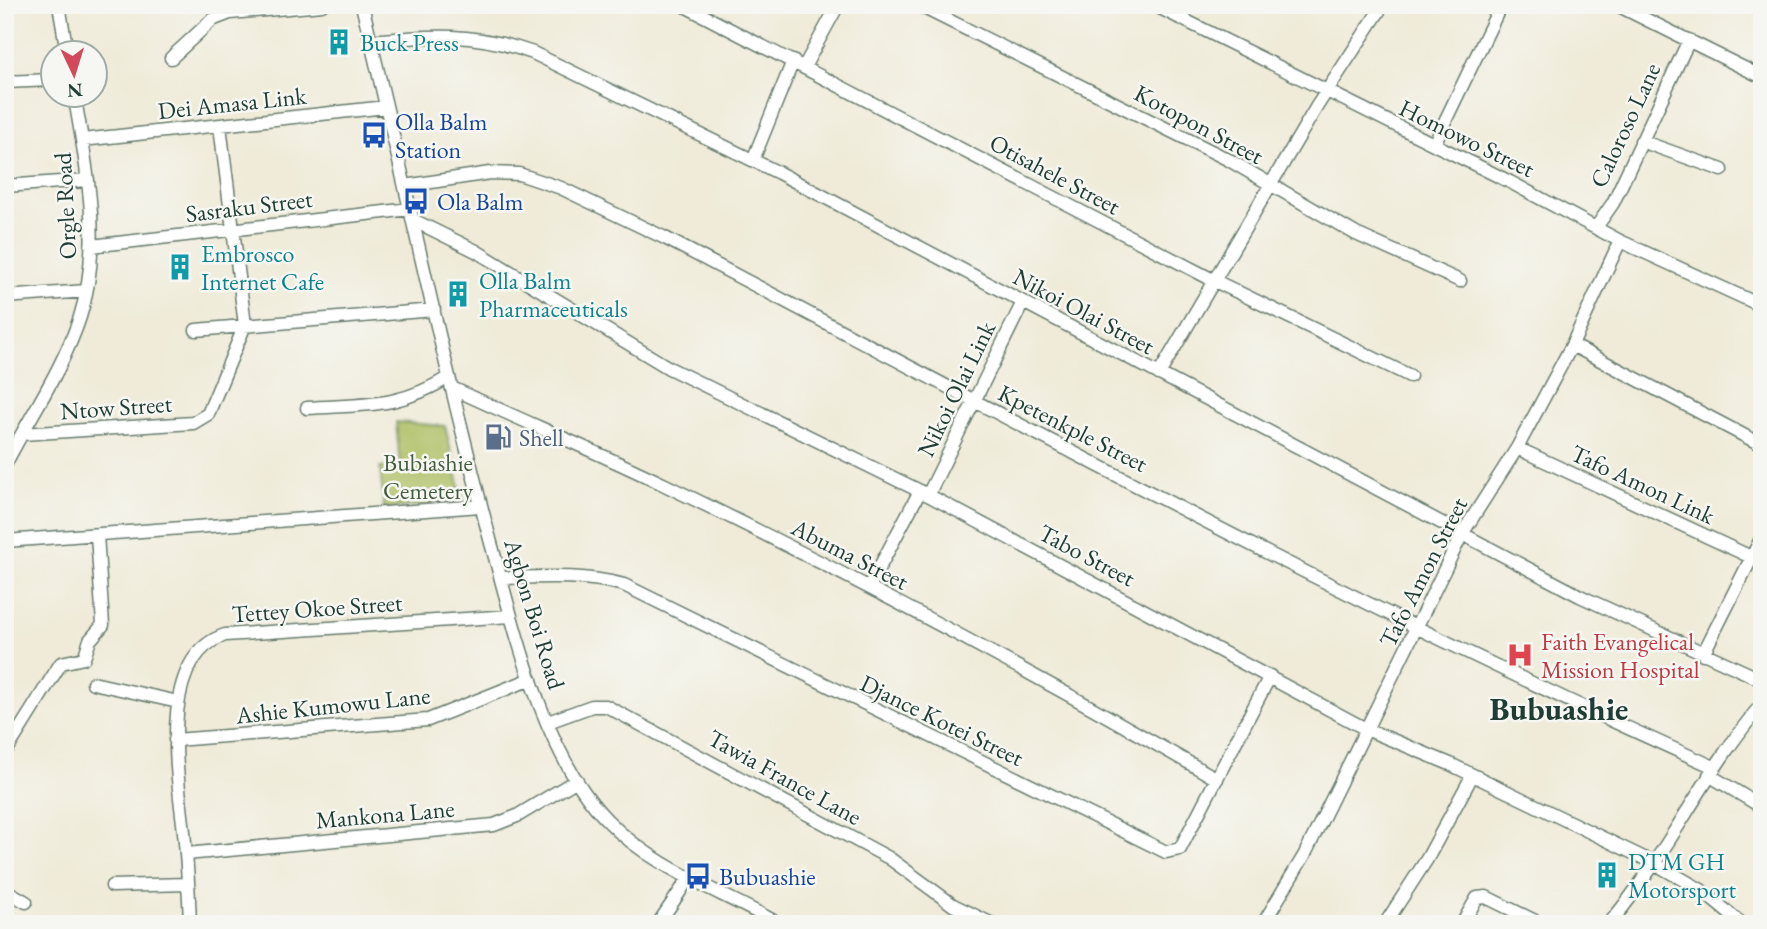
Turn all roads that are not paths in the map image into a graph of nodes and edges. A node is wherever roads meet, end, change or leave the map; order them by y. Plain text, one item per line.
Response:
1 (59, 5) edge
2 (323, 5) edge
3 (362, 5) edge
4 (683, 5) edge
5 (838, 5) edge
6 (918, 5) edge
7 (1154, 5) edge
8 (1502, 5) edge
9 (1617, 5) edge
10 (1379, 7) edge
11 (65, 38) edge
12 (1689, 40) junction
13 (371, 41) junction
14 (171, 58) dead end
15 (799, 64) junction
16 (1762, 78) edge
17 (38, 81) edge
18 (5, 82) edge
19 (1327, 92) junction
20 (386, 107) junction
21 (76, 108) edge
22 (220, 126) junction
23 (82, 140) junction
24 (1641, 141) junction
25 (1434, 144) junction
26 (752, 160) junction
27 (1722, 170) dead end
28 (88, 180) junction
29 (5, 186) edge
30 (405, 186) junction
31 (1269, 186) junction
32 (411, 211) junction
33 (1597, 226) junction
34 (234, 229) junction
35 (1620, 241) junction
36 (92, 246) junction
37 (1213, 280) junction
38 (1460, 281) dead end
39 (86, 291) junction
40 (5, 297) edge
41 (1023, 303) junction
42 (1762, 306) edge
43 (434, 310) junction
44 (245, 325) junction
45 (197, 330) dead end
46 (1572, 345) junction
47 (1159, 374) junction
48 (1410, 376) dead end
49 (450, 383) junction
50 (972, 401) junction
51 (307, 408) dead end
52 (22, 434) junction
53 (1762, 445) edge
54 (1517, 448) junction
55 (5, 464) edge
56 (924, 493) junction
57 (481, 506) junction
58 (1462, 534) junction
59 (97, 535) junction
60 (1762, 537) edge
61 (5, 541) edge
62 (1751, 557) junction
63 (501, 578) junction
64 (869, 587) junction
65 (511, 616) junction
66 (1416, 629) junction
67 (1703, 654) junction
68 (1270, 676) junction
69 (531, 679) junction
70 (1762, 680) edge
71 (93, 683) dead end
72 (178, 702) junction
73 (1762, 704) edge
74 (548, 722) junction
75 (1366, 729) junction
76 (175, 740) junction
77 (5, 753) edge
78 (1712, 771) junction
79 (1472, 776) junction
80 (1217, 779) junction
81 (577, 780) junction
82 (1762, 807) edge
83 (186, 855) junction
84 (1654, 863) junction
85 (689, 878) junction
86 (188, 884) junction
87 (111, 886) dead end
88 (5, 890) edge
89 (26, 902) dead end
90 (190, 924) edge
91 (658, 924) edge
92 (779, 924) edge
93 (992, 924) edge
94 (1263, 924) edge
95 (1385, 924) edge
96 (1462, 924) edge
97 (1541, 924) edge
98 (1609, 924) edge
99 (1742, 924) edge

1 - 11 street
2 - 14 street
3 - 13 street, Agbon Boi Road
4 - 15 street, Otisahele Street
5 - 15 street
6 - 31 street, Kotopon Street
7 - 19 street, Homowo Street
8 - 25 street
9 - 12 street
10 - 19 street
12 - 16 street
12 - 24 street, Caloroso Lane
13 - 20 street, Agbon Boi Road
13 - 26 street, Nikoi Olai Street
15 - 26 street
15 - 37 street, Otisahele Street
17 - 18 street
19 - 25 street, Homowo Street
19 - 31 street
20 - 22 street, Dei Amasa Link
20 - 30 street, Agbon Boi Road
21 - 23 street, Orgle Road
22 - 23 street, Dei Amasa Link
22 - 34 street, Ntow Street
23 - 28 street, Orgle Road
24 - 27 street
24 - 33 street, Caloroso Lane
25 - 33 street, Homowo Street
26 - 41 street, Nikoi Olai Street
28 - 29 street
28 - 36 street, Orgle Road
30 - 32 street, Agbon Boi Road
30 - 50 street, Kpetenkple Street
31 - 37 street
31 - 38 street, Kotopon Street
32 - 34 street, Sasraku Street
32 - 43 street, Agbon Boi Road
32 - 56 street, Tabo Street
33 - 35 street, Homowo Street
34 - 36 street, Sasraku Street
34 - 44 street, Ntow Street
35 - 42 street, Homowo Street
35 - 46 street, Tafo Amon Street
36 - 39 street, Orgle Road
37 - 47 street
37 - 48 street, Otisahele Street
39 - 40 street
39 - 52 street, Orgle Road
41 - 47 street, Nikoi Olai Street
41 - 50 street, Nikoi Olai Link
43 - 44 street
43 - 49 street, Agbon Boi Road
44 - 45 street
44 - 52 street, Ntow Street
46 - 53 street
46 - 54 street, Tafo Amon Street
47 - 58 street, Nikoi Olai Street
49 - 51 street
49 - 57 street, Agbon Boi Road
49 - 64 street, Abuma Street
50 - 56 street, Nikoi Olai Link
50 - 66 street, Kpetenkple Street
52 - 55 street, Orgle Road
54 - 58 street, Tafo Amon Street
54 - 62 street, Tafo Amon Link
56 - 64 street, Nikoi Olai Link
56 - 68 street, Tabo Street
57 - 59 street
57 - 63 street, Agbon Boi Road
58 - 66 street, Tafo Amon Street
58 - 67 street, Nikoi Olai Street
59 - 61 street
59 - 77 street
60 - 62 street
62 - 67 street
63 - 65 street, Agbon Boi Road
63 - 80 street, Djance Kotei Street
64 - 80 street, Abuma Street
65 - 69 street, Agbon Boi Road
65 - 72 street, Tettey Okoe Street
66 - 75 street, Tafo Amon Street
66 - 78 street, Kpetenkple Street
67 - 70 street, Nikoi Olai Street
68 - 75 street, Tabo Street
68 - 80 street, Djance Kotei Street
69 - 74 street, Agbon Boi Road
69 - 76 street, Ashie Kumowu Lane
71 - 72 street
72 - 76 street, Tettey Okoe Street
73 - 78 street
74 - 81 street, Agbon Boi Road
74 - 93 street, Tawia France Lane
75 - 79 street, Tabo Street
75 - 94 street, Tafo Amon Street
76 - 83 street, Tettey Okoe Street
78 - 82 street, Kpetenkple Street
78 - 84 street
79 - 84 street, Tabo Street
79 - 95 street
81 - 83 street, Mankona Lane
81 - 85 street, Agbon Boi Road
83 - 86 street, Tettey Okoe Street
84 - 98 street
84 - 99 street, Tabo Street
85 - 91 street
85 - 92 street, Agbon Boi Road
86 - 87 street
86 - 90 street, Tettey Okoe Street
88 - 89 street
96 - 97 street

